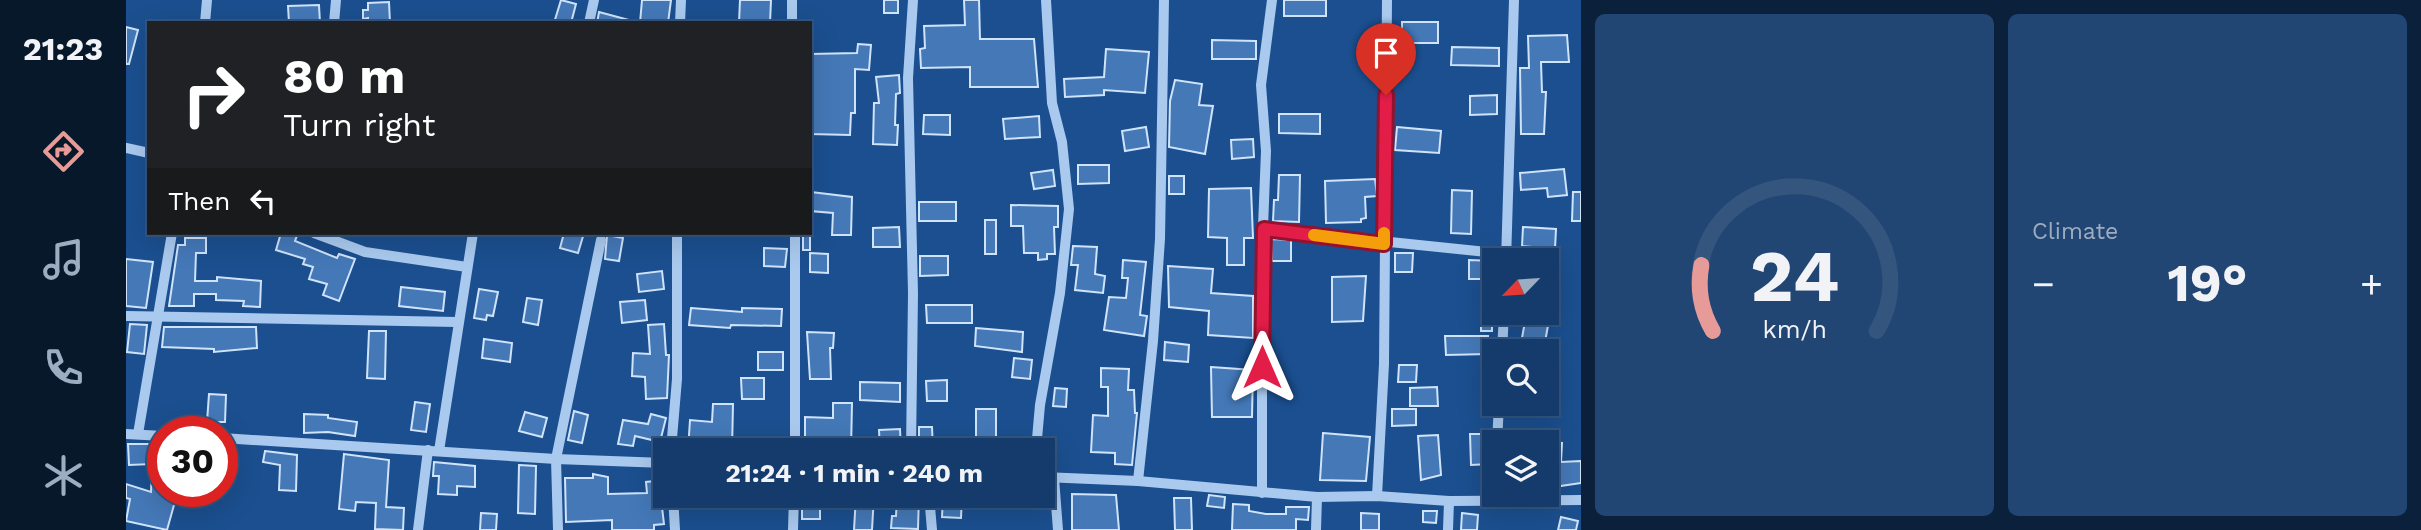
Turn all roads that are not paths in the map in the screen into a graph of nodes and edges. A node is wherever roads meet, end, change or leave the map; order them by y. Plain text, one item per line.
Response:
1 (207, 0) edge
2 (336, 0) edge
3 (594, 0) edge
4 (681, 0) edge
5 (792, 0) edge
6 (914, 0) edge
7 (1046, 0) edge
8 (1164, 0) edge
9 (1272, 0) edge
10 (1387, 0) edge
11 (1514, 0) edge
12 (205, 21) edge
13 (334, 21) edge
14 (589, 21) edge
15 (680, 21) edge
16 (792, 21) edge
17 (126, 148) edge
18 (147, 153) edge
19 (1264, 229) junction
20 (172, 235) edge
21 (319, 235) edge
22 (473, 235) edge
23 (677, 235) edge
24 (795, 235) edge
25 (601, 240) dead end
26 (1384, 244) junction
27 (1506, 248) edge
28 (1482, 254) edge
29 (467, 267) junction
30 (126, 316) edge
31 (157, 319) junction
32 (457, 322) junction
33 (132, 434) edge
34 (672, 438) edge
35 (795, 438) edge
36 (911, 438) edge
37 (1037, 438) edge
38 (238, 439) edge
39 (433, 450) junction
40 (556, 459) junction
41 (653, 463) edge
42 (1055, 477) edge
43 (1138, 481) junction
44 (1262, 493) junction
45 (1377, 496) junction
46 (1317, 497) junction
47 (1482, 498) edge
48 (1559, 499) edge
49 (1581, 500) edge
50 (1449, 501) junction
51 (674, 508) edge
52 (794, 508) edge
53 (930, 508) edge
54 (1054, 508) edge
55 (418, 530) edge
56 (558, 530) edge
57 (675, 530) edge
58 (793, 530) edge
59 (932, 530) edge
60 (1058, 530) edge
61 (1315, 530) edge
62 (1448, 530) edge

1 - 12 street
2 - 13 street
3 - 14 street
4 - 15 street
5 - 16 street
6 - 36 street
7 - 37 street
8 - 43 street
9 - 19 street
10 - 26 street
11 - 27 street
17 - 18 street
19 - 26 street
19 - 44 street
20 - 31 street
21 - 29 street
22 - 29 street
23 - 34 street
24 - 35 street
25 - 40 street
26 - 28 street
26 - 45 street
29 - 32 street
30 - 31 street
31 - 32 street
31 - 33 street
32 - 39 street
38 - 39 street
39 - 40 street
39 - 55 street
40 - 41 street
40 - 56 street
42 - 43 street
43 - 44 street
44 - 46 street
45 - 46 street
45 - 50 street
46 - 61 street
47 - 50 street
48 - 49 street
50 - 62 street
51 - 57 street
52 - 58 street
53 - 59 street
54 - 60 street

